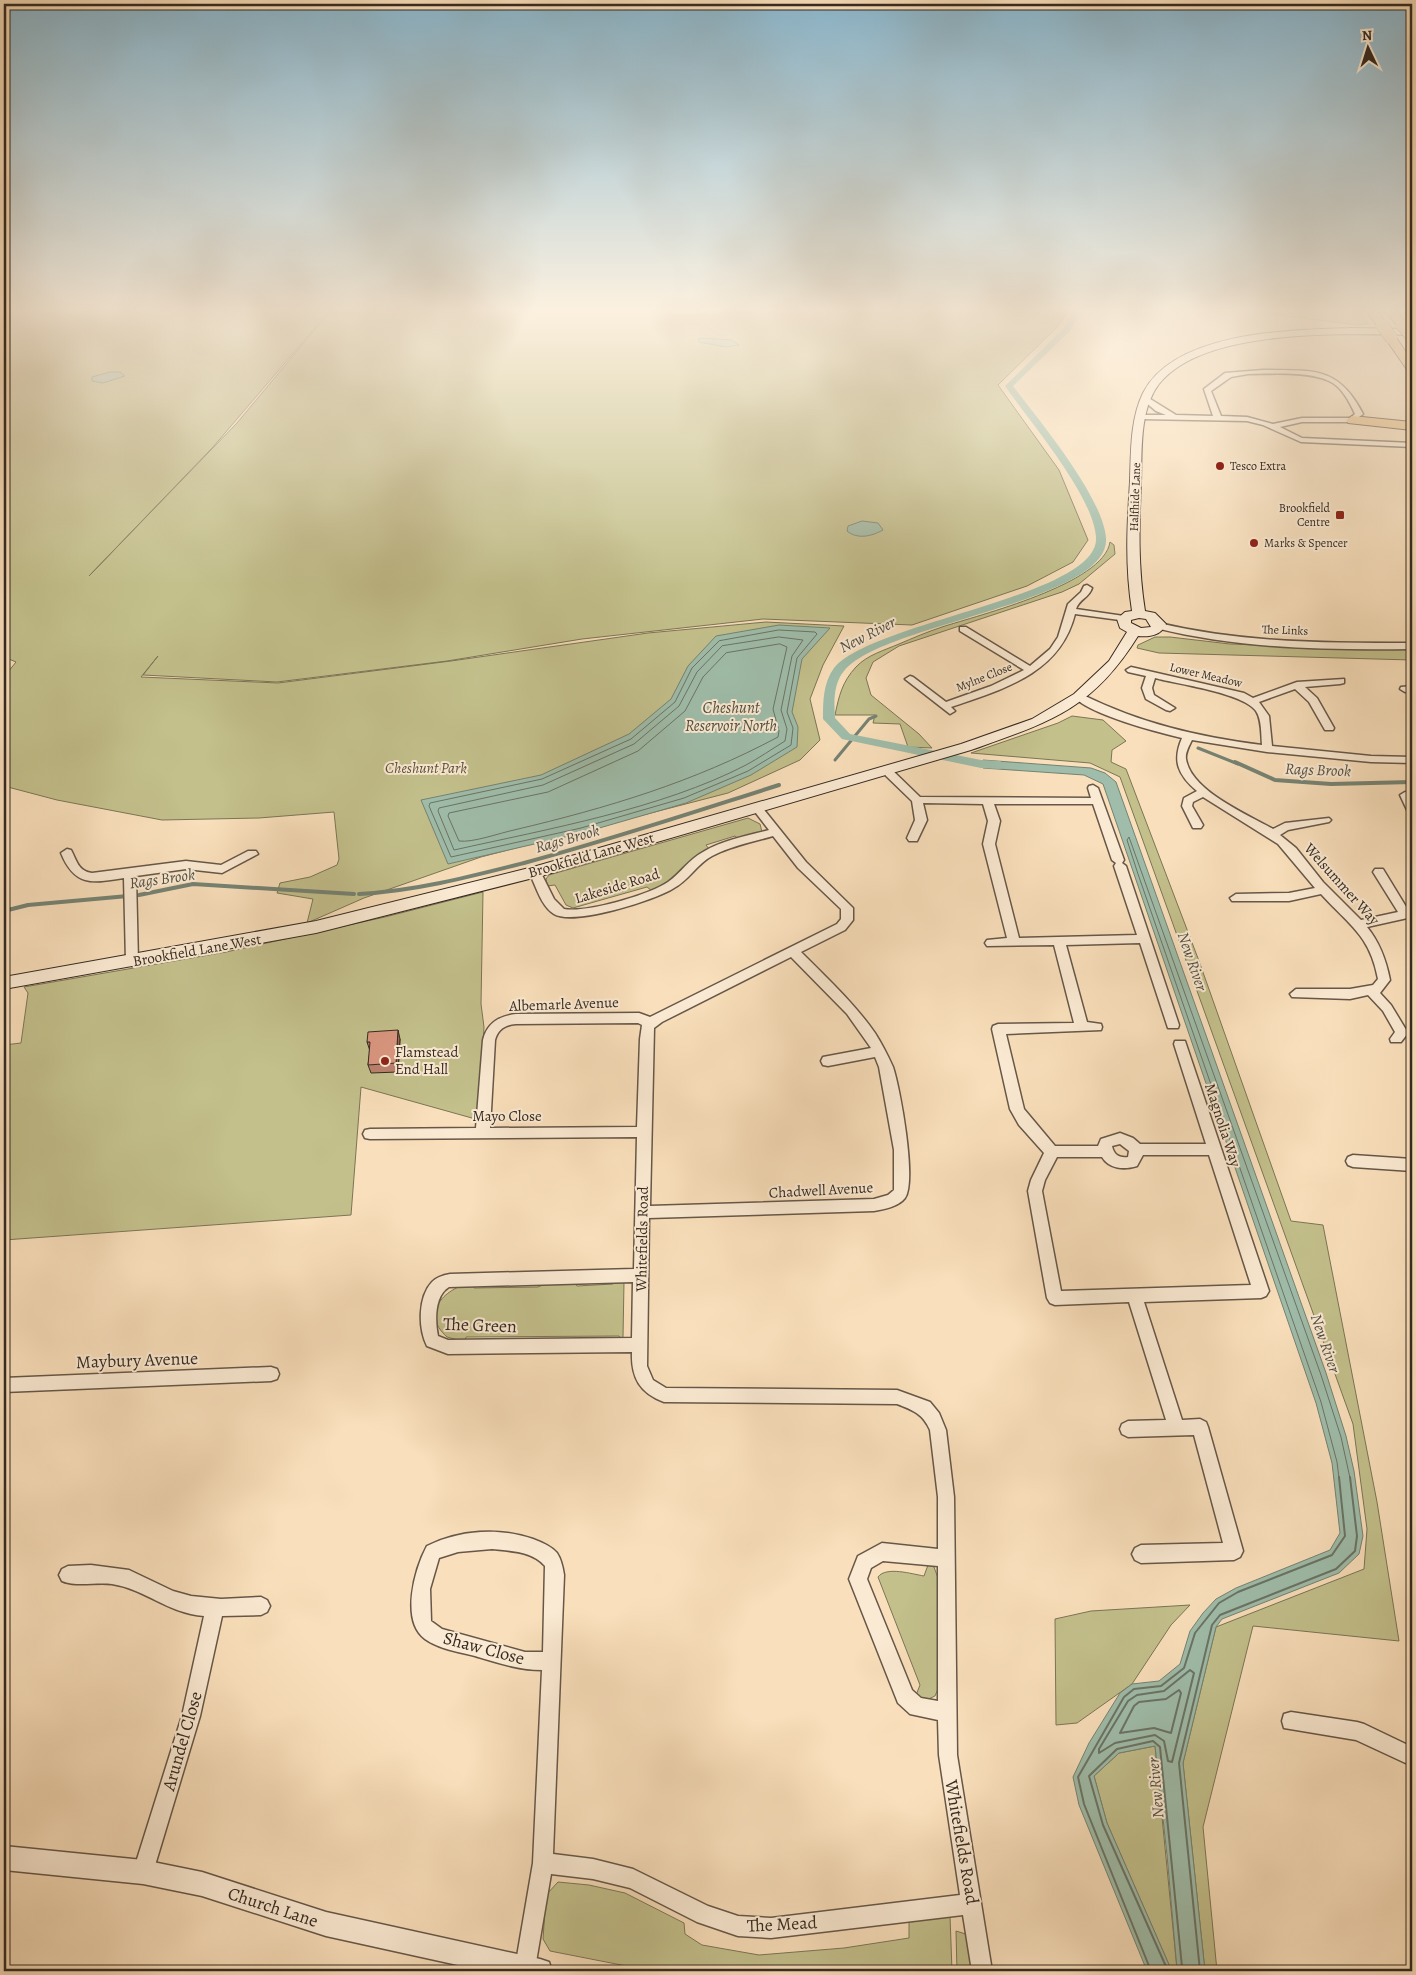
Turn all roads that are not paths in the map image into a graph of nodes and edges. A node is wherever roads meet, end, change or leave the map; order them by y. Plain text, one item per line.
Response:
1 (1147, 400) edge
2 (1148, 400) edge
3 (1211, 400) edge
4 (1351, 400) edge
5 (1142, 417) junction
6 (1178, 418) junction
7 (1218, 418) junction
8 (1352, 420) junction
9 (1273, 426) junction
10 (1412, 426) edge
11 (1412, 445) edge
12 (1088, 588) dead end
13 (1072, 611) junction
14 (1139, 614) junction
15 (1124, 618) junction
16 (1159, 626) junction
17 (963, 629) dead end
18 (1134, 631) junction
19 (1412, 646) edge
20 (1031, 670) junction
21 (1131, 670) dead end
22 (1151, 675) junction
23 (910, 678) dead end
24 (1340, 681) dead end
25 (1297, 686) junction
26 (1079, 697) junction
27 (1254, 701) junction
28 (1170, 708) dead end
29 (1329, 728) dead end
30 (1188, 737) junction
31 (1268, 749) junction
32 (1412, 760) edge
33 (886, 770) junction
34 (1092, 788) dead end
35 (1204, 792) junction
36 (1405, 796) dead end
37 (917, 800) junction
38 (987, 800) junction
39 (1097, 801) junction
40 (757, 808) junction
41 (1412, 810) edge
42 (1325, 820) dead end
43 (1197, 825) dead end
44 (776, 832) junction
45 (1273, 834) junction
46 (913, 838) dead end
47 (67, 853) dead end
48 (252, 854) dead end
49 (535, 872) junction
50 (1379, 872) dead end
51 (130, 873) junction
52 (1323, 890) junction
53 (1236, 898) dead end
54 (1409, 914) edge
55 (1360, 924) junction
56 (1144, 939) junction
57 (1059, 941) junction
58 (1014, 942) junction
59 (991, 943) dead end
60 (792, 951) junction
61 (132, 962) junction
62 (4, 983) edge
63 (1372, 992) junction
64 (1296, 994) dead end
65 (651, 1023) junction
66 (1173, 1025) dead end
67 (1096, 1027) dead end
68 (1082, 1028) junction
69 (1396, 1039) dead end
70 (1180, 1044) dead end
71 (877, 1052) junction
72 (828, 1062) dead end
73 (483, 1132) junction
74 (644, 1132) junction
75 (370, 1134) dead end
76 (1214, 1149) junction
77 (1137, 1150) junction
78 (1105, 1151) junction
79 (1051, 1152) junction
80 (1353, 1161) dead end
81 (1412, 1165) edge
82 (643, 1212) junction
83 (642, 1275) junction
84 (1135, 1296) junction
85 (640, 1345) junction
86 (271, 1374) dead end
87 (4, 1385) edge
88 (1176, 1427) junction
89 (1128, 1429) dead end
90 (1140, 1554) dead end
91 (946, 1558) junction
92 (68, 1575) dead end
93 (261, 1606) dead end
94 (215, 1608) junction
95 (552, 1661) junction
96 (947, 1712) junction
97 (1291, 1721) dead end
98 (1412, 1757) edge
99 (4, 1858) edge
100 (543, 1863) junction
101 (143, 1872) junction
102 (973, 1904) junction
103 (532, 1970) edge
104 (982, 1971) edge

1 - 5 main road, Halfhide Lane
2 - 6 street
3 - 7 street
4 - 8 street
5 - 6 street
5 - 14 main road, Halfhide Lane
6 - 7 street
7 - 9 street
8 - 9 street
8 - 10 highway
9 - 11 street
12 - 13 street, Mylne Close
13 - 15 street
13 - 20 street, Mylne Close
14 - 15 main road
14 - 16 main road
15 - 18 main road
16 - 18 main road
16 - 19 street, The Links
17 - 20 street, Mylne Close
18 - 26 main road, Brookfield Lane West
20 - 23 street, Mylne Close
21 - 22 street, Lower Meadow
22 - 27 street, Lower Meadow
22 - 28 street, Lower Meadow
24 - 25 street, Lower Meadow
25 - 27 street, Lower Meadow
25 - 29 street
26 - 30 street
26 - 33 main road, Brookfield Lane West
27 - 31 street, Lower Meadow
30 - 31 street
30 - 35 street, Welsummer Way
31 - 32 street
33 - 37 street
33 - 40 main road, Brookfield Lane West
34 - 39 street
35 - 43 street
35 - 45 street, Welsummer Way
36 - 41 street
37 - 38 street
37 - 46 street
38 - 39 street
38 - 58 street
39 - 56 street
40 - 44 street
40 - 49 main road, Brookfield Lane West
42 - 45 street
44 - 49 street, Lakeside Road
44 - 60 street
45 - 52 street, Welsummer Way
47 - 51 street
48 - 51 street
49 - 61 main road, Brookfield Lane West
50 - 54 street
51 - 61 street
52 - 53 street
52 - 55 street, Welsummer Way
54 - 55 street
55 - 63 street, Welsummer Way
56 - 57 street
56 - 66 street
57 - 58 street
57 - 68 street
58 - 59 street
60 - 65 street
60 - 71 street, Chadwell Avenue
61 - 62 main road, Brookfield Lane West
63 - 64 street
63 - 69 street
65 - 73 street, Albemarle Avenue
65 - 74 street, Whitefields Road
67 - 68 street
68 - 79 street
70 - 76 street, Magnolia Way
71 - 72 street
71 - 82 street, Chadwell Avenue
73 - 74 street, Mayo Close
73 - 75 street, Mayo Close
74 - 82 street, Whitefields Road
76 - 77 street
76 - 84 street, Magnolia Way
77 - 78 street
77 - 78 street
78 - 79 street
79 - 84 street
80 - 81 street
82 - 83 street, Whitefields Road
83 - 85 street, Whitefields Road
83 - 85 street, The Green
84 - 88 street
85 - 91 street, Whitefields Road
86 - 87 street, Maybury Avenue
88 - 89 street
88 - 90 street
91 - 96 street, Whitefields Road
91 - 96 street
92 - 94 street
93 - 94 street
94 - 101 street, Arundel Close
95 - 95 street, Shaw Close
95 - 100 street, Shaw Close
96 - 102 street, Whitefields Road
97 - 98 street
99 - 101 street, Church Lane
100 - 102 street, The Mead
100 - 103 street, Shaw Close
101 - 103 street, Church Lane
102 - 104 street, Whitefields Road

